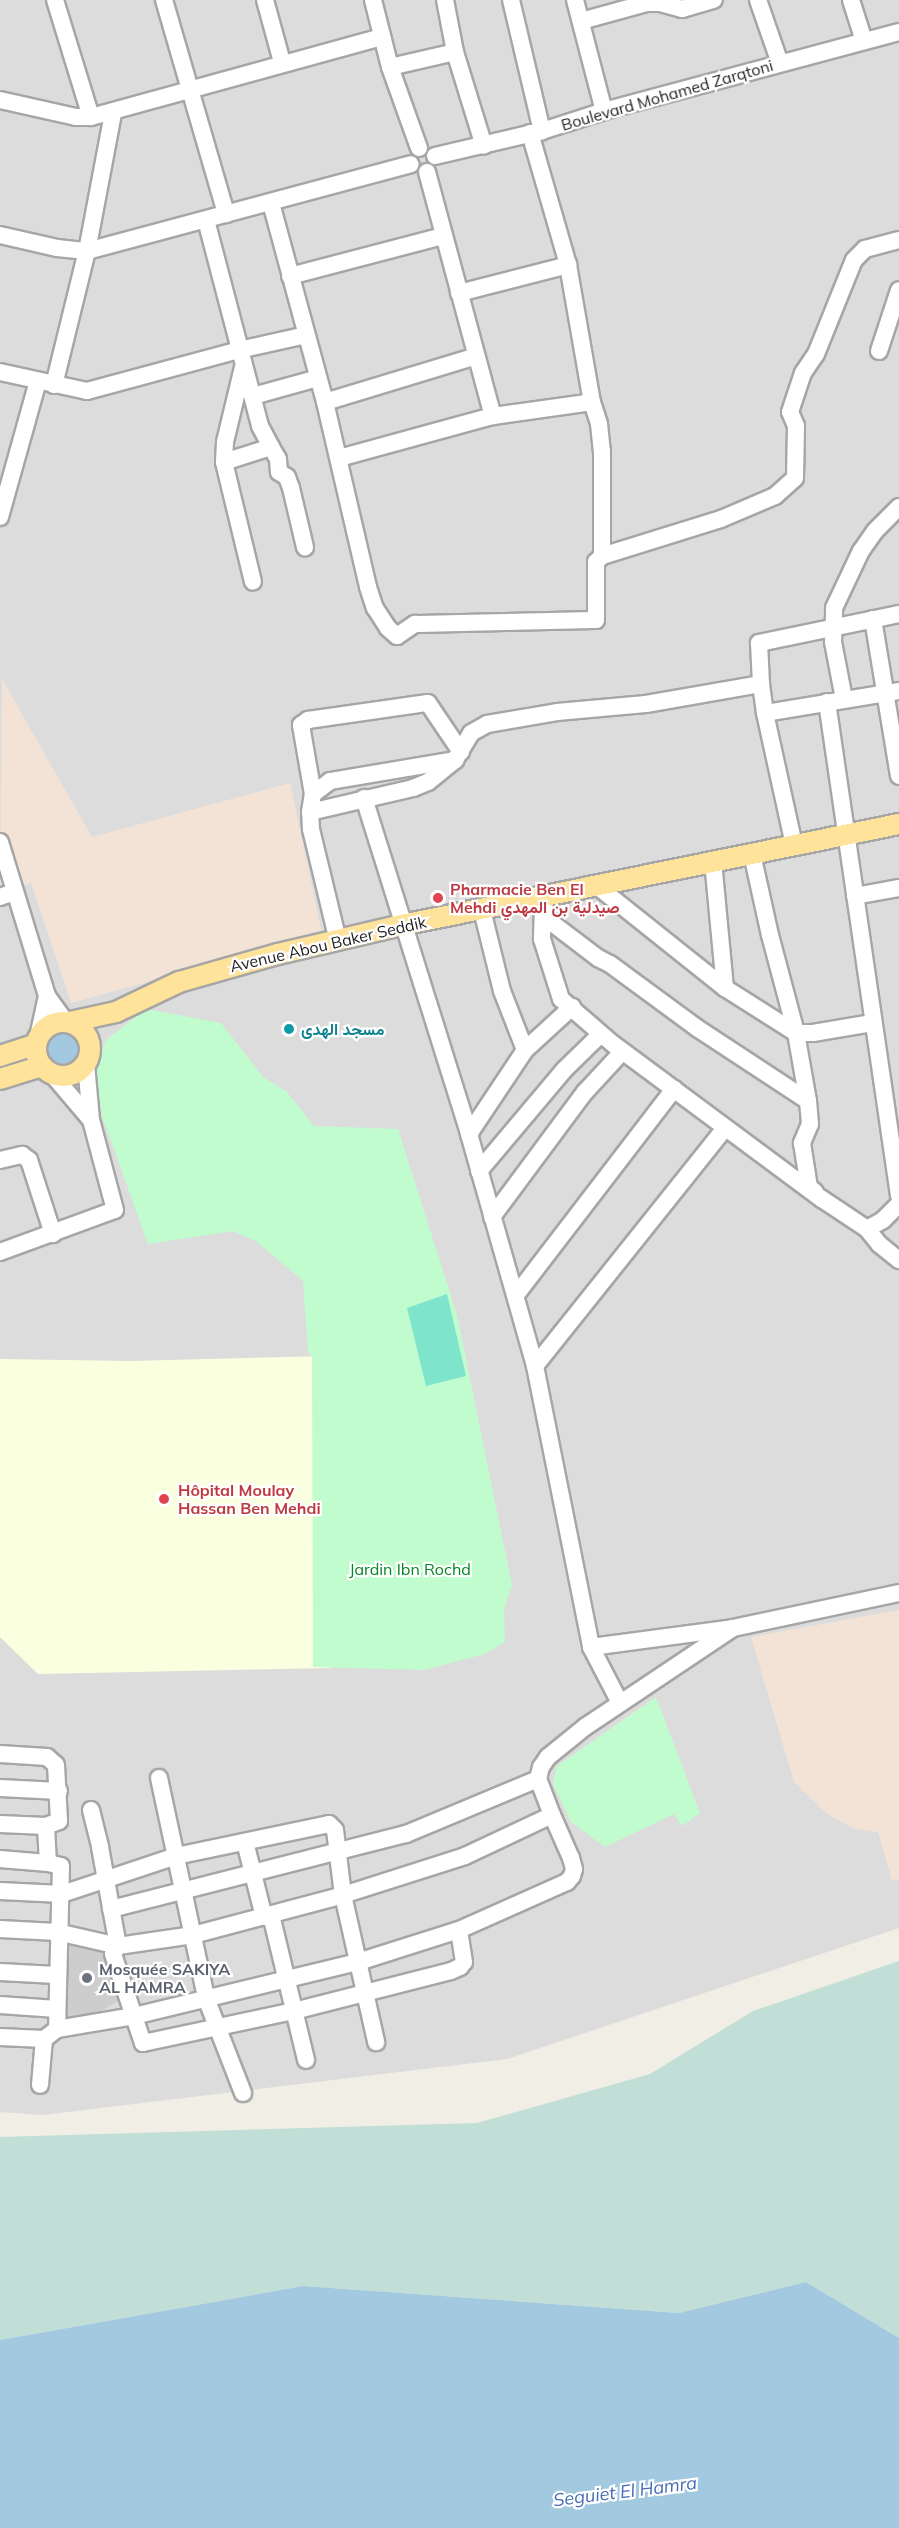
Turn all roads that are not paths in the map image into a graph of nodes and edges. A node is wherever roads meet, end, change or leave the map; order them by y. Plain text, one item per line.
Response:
1 (55, 0) edge
2 (164, 0) edge
3 (265, 0) edge
4 (373, 0) edge
5 (445, 0) edge
6 (511, 0) edge
7 (574, 0) edge
8 (714, 0) edge
9 (758, 0) edge
10 (851, 0) edge
11 (581, 21) junction
12 (899, 32) edge
13 (382, 37) junction
14 (864, 41) junction
15 (455, 52) junction
16 (282, 62) junction
17 (780, 63) junction
18 (390, 67) junction
19 (188, 88) junction
20 (0, 100) edge
21 (604, 111) junction
22 (113, 113) junction
23 (91, 117) junction
24 (536, 132) junction
25 (484, 146) junction
26 (419, 148) junction
27 (435, 156) junction
28 (411, 164) junction
29 (427, 172) junction
30 (272, 203) junction
31 (226, 214) junction
32 (206, 220) junction
33 (0, 235) edge
34 (442, 236) junction
35 (899, 240) edge
36 (87, 251) junction
37 (568, 265) junction
38 (290, 276) junction
39 (899, 290) edge
40 (459, 293) junction
41 (306, 335) junction
42 (879, 351) dead end
43 (476, 356) junction
44 (241, 358) junction
45 (0, 372) edge
46 (318, 378) junction
47 (38, 381) junction
48 (54, 385) junction
49 (253, 396) junction
50 (325, 402) junction
51 (592, 402) junction
52 (493, 416) junction
53 (271, 447) junction
54 (339, 458) junction
55 (224, 462) junction
56 (899, 507) edge
57 (2, 514) edge
58 (305, 547) dead end
59 (602, 556) junction
60 (253, 582) dead end
61 (899, 614) edge
62 (873, 619) junction
63 (832, 628) junction
64 (761, 684) junction
65 (891, 692) edge
66 (835, 701) junction
67 (765, 713) junction
68 (458, 756) junction
69 (897, 758) edge
70 (899, 776) edge
71 (313, 794) junction
72 (364, 798) junction
73 (310, 812) junction
74 (899, 824) edge
75 (846, 835) junction
76 (0, 842) edge
77 (794, 845) junction
78 (752, 854) junction
79 (713, 861) junction
80 (597, 886) junction
81 (899, 888) edge
82 (7, 894) edge
83 (855, 896) junction
84 (541, 903) junction
85 (482, 910) junction
86 (402, 925) junction
87 (338, 941) junction
88 (725, 988) junction
89 (47, 996) junction
90 (572, 1007) junction
91 (116, 1012) junction
92 (67, 1022) junction
93 (872, 1023) junction
94 (796, 1033) junction
95 (600, 1035) junction
96 (37, 1040) junction
97 (525, 1050) junction
98 (622, 1052) junction
99 (0, 1056) edge
100 (88, 1058) junction
101 (47, 1070) junction
102 (0, 1079) edge
103 (674, 1089) junction
104 (808, 1101) junction
105 (91, 1120) junction
106 (725, 1128) junction
107 (469, 1134) junction
108 (0, 1160) edge
109 (479, 1171) junction
110 (899, 1196) edge
111 (822, 1198) junction
112 (899, 1204) edge
113 (492, 1217) junction
114 (867, 1228) junction
115 (53, 1234) junction
116 (0, 1252) edge
117 (899, 1260) edge
118 (516, 1295) junction
119 (535, 1366) junction
120 (899, 1593) edge
121 (734, 1628) junction
122 (591, 1647) junction
123 (620, 1703) junction
124 (0, 1754) edge
125 (159, 1778) dead end
126 (538, 1779) junction
127 (0, 1788) edge
128 (59, 1791) junction
129 (91, 1810) dead end
130 (552, 1815) junction
131 (0, 1824) edge
132 (46, 1826) junction
133 (245, 1842) junction
134 (338, 1850) junction
135 (177, 1856) junction
136 (0, 1859) edge
137 (48, 1863) junction
138 (253, 1875) junction
139 (105, 1879) junction
140 (0, 1891) edge
141 (185, 1891) junction
142 (62, 1894) junction
143 (343, 1895) junction
144 (111, 1909) junction
145 (267, 1916) junction
146 (0, 1929) edge
147 (459, 1930) junction
148 (60, 1934) junction
149 (193, 1935) junction
150 (118, 1946) junction
151 (358, 1962) junction
152 (0, 1972) edge
153 (56, 1975) junction
154 (286, 1978) junction
155 (366, 1994) junction
156 (206, 1998) junction
157 (0, 2005) edge
158 (57, 2010) junction
159 (294, 2011) junction
160 (134, 2016) junction
161 (216, 2029) junction
162 (50, 2034) junction
163 (0, 2037) edge
164 (376, 2042) dead end
165 (306, 2060) dead end
166 (40, 2085) dead end
167 (243, 2093) dead end

1 - 23 street
2 - 19 street
3 - 16 street
4 - 13 street
5 - 15 street
6 - 24 street
7 - 11 street
8 - 11 street
9 - 17 street
10 - 14 street
11 - 21 street
12 - 14 street, Boulevard Mohamed Zarqtoni
13 - 16 street
13 - 18 street
14 - 17 street, Boulevard Mohamed Zarqtoni
15 - 18 street
15 - 25 street
16 - 19 street
17 - 21 street, Boulevard Mohamed Zarqtoni
18 - 26 street
19 - 22 street
19 - 31 street
20 - 23 street
21 - 24 street, Boulevard Mohamed Zarqtoni
22 - 23 street
22 - 36 street
24 - 25 street, Boulevard Mohamed Zarqtoni
24 - 37 street
25 - 27 street, Boulevard Mohamed Zarqtoni
26 - 27 street
26 - 28 street
27 - 29 street
28 - 29 street
28 - 30 street
29 - 34 street
30 - 31 street
30 - 38 street
31 - 32 street
32 - 36 street
32 - 44 street
33 - 36 street
34 - 38 street
34 - 40 street
35 - 59 street
36 - 48 street
37 - 40 street
37 - 51 street
38 - 41 street
39 - 42 street
40 - 43 street
41 - 44 street
41 - 46 street
43 - 50 street
43 - 52 street
44 - 48 street
44 - 49 street
44 - 55 street
45 - 47 street
46 - 49 street
46 - 50 street
47 - 48 street
47 - 57 street
49 - 53 street
50 - 54 street
51 - 52 street
51 - 59 street
52 - 54 street
53 - 55 street
53 - 58 street
54 - 59 street
55 - 60 street
56 - 63 street
61 - 62 street
62 - 63 street
62 - 65 street
63 - 64 street
63 - 66 street
64 - 67 street
64 - 68 street
65 - 66 street
65 - 69 street
66 - 67 street
66 - 75 street
67 - 77 street
68 - 71 street
68 - 71 street
68 - 72 street
69 - 70 street
71 - 73 street
72 - 73 street
72 - 86 street
73 - 87 street
74 - 75 main road, Avenue Abou Baker Seddik
75 - 77 main road, Avenue Abou Baker Seddik
75 - 83 street
76 - 82 street
77 - 78 main road, Avenue Abou Baker Seddik
78 - 79 main road, Avenue Abou Baker Seddik
78 - 94 street
79 - 80 main road, Avenue Abou Baker Seddik
79 - 88 street
80 - 84 main road, Avenue Abou Baker Seddik
80 - 88 street
81 - 83 street
82 - 89 street
83 - 93 street
84 - 85 main road, Avenue Abou Baker Seddik
84 - 90 street
84 - 104 street
85 - 86 main road, Avenue Abou Baker Seddik
85 - 97 street
86 - 87 main road, Avenue Abou Baker Seddik
86 - 107 street
87 - 91 main road, Avenue Abou Baker Seddik
88 - 94 street
89 - 92 street
89 - 96 street
90 - 95 street
90 - 97 street
91 - 92 main road, Avenue Abou Baker Seddik
91 - 100 main road
92 - 96 main road
92 - 100 main road
93 - 94 street
93 - 110 street
94 - 104 street
95 - 98 street
95 - 109 street
96 - 99 main road
96 - 101 main road
97 - 107 street
98 - 103 street
98 - 113 street
100 - 101 main road
100 - 105 street
101 - 102 main road
101 - 105 street
103 - 106 street
103 - 118 street
104 - 111 street
105 - 115 street
106 - 111 street
106 - 119 street
107 - 109 street
108 - 115 street
109 - 113 street
111 - 114 street
112 - 114 street
113 - 118 street
114 - 117 street
115 - 116 street
118 - 119 street
119 - 122 street
120 - 121 street
121 - 122 street
121 - 123 street
122 - 123 street
123 - 126 street
124 - 128 street
125 - 135 street
126 - 130 street
126 - 134 street
127 - 128 street
128 - 132 street
129 - 139 street
130 - 143 street
130 - 147 street
131 - 132 street
132 - 137 street
133 - 134 street
133 - 135 street
133 - 138 street
134 - 138 street
134 - 143 street
135 - 139 street
135 - 141 street
136 - 137 street
137 - 142 street
138 - 141 street
138 - 145 street
139 - 142 street
139 - 144 street
140 - 142 street
141 - 144 street
141 - 149 street
142 - 148 street
143 - 145 street
143 - 151 street
144 - 150 street
145 - 149 street
145 - 154 street
146 - 148 street
147 - 151 street
147 - 155 street
148 - 150 street
148 - 153 street
149 - 150 street
149 - 156 street
150 - 160 street
151 - 154 street
151 - 155 street
152 - 153 street
153 - 158 street
154 - 156 street
154 - 159 street
155 - 159 street
155 - 164 street
156 - 160 street
156 - 161 street
157 - 158 street
158 - 162 street
159 - 161 street
159 - 165 street
160 - 161 street
160 - 162 street
161 - 167 street
162 - 163 street
162 - 166 street

